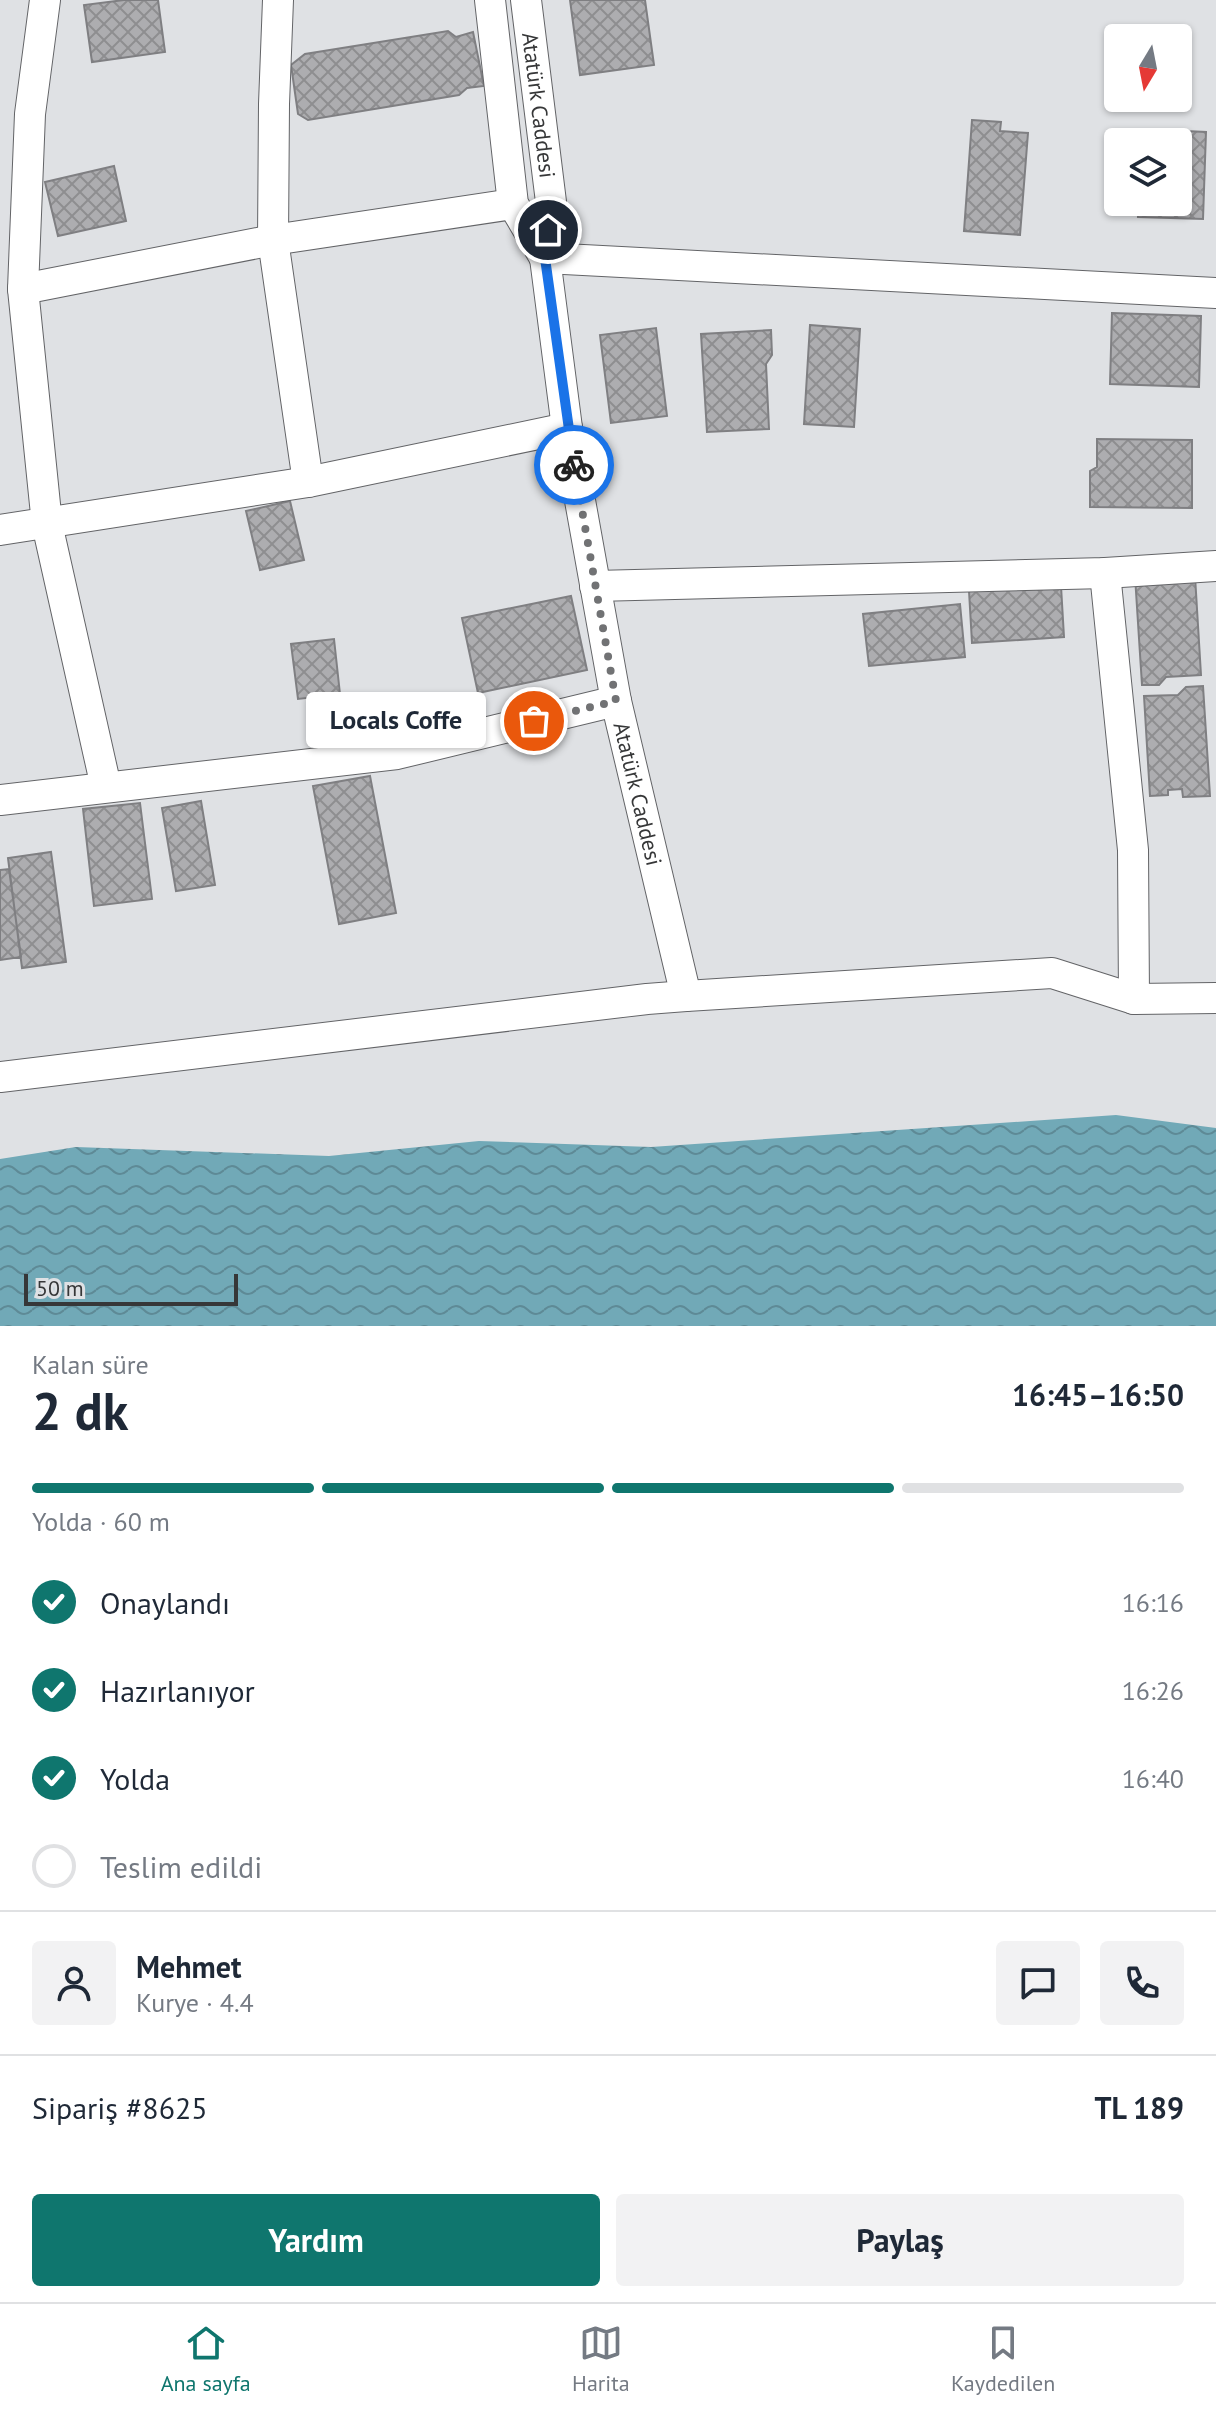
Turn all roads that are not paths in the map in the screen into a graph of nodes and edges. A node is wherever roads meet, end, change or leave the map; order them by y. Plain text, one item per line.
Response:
1 (45, 0) edge
2 (278, 0) edge
3 (490, 0) edge
4 (526, 0) edge
5 (513, 204) junction
6 (273, 240) junction
7 (545, 258) junction
8 (23, 289) junction
9 (1216, 293) edge
10 (567, 428) junction
11 (308, 482) junction
12 (47, 524) junction
13 (0, 530) edge
14 (1216, 566) edge
15 (1105, 573) junction
16 (595, 586) junction
17 (616, 701) junction
18 (106, 787) junction
19 (0, 800) edge
20 (686, 996) junction
21 (1216, 998) edge
22 (1134, 999) junction
23 (0, 1077) edge

1 - 8 street
2 - 6 street
3 - 5 street, Atatürk Caddesi
4 - 7 street, Atatürk Caddesi
5 - 6 street
5 - 7 street, Atatürk Caddesi
6 - 8 street
6 - 11 street
7 - 9 street
7 - 10 street, Atatürk Caddesi
8 - 12 street
10 - 11 street
10 - 16 street, Atatürk Caddesi
11 - 12 street
12 - 13 street
12 - 18 street
14 - 15 street
15 - 16 street
15 - 22 street
16 - 17 street, Atatürk Caddesi
17 - 18 street
17 - 20 street, Atatürk Caddesi
18 - 19 street
20 - 22 street
20 - 23 street
21 - 22 street

